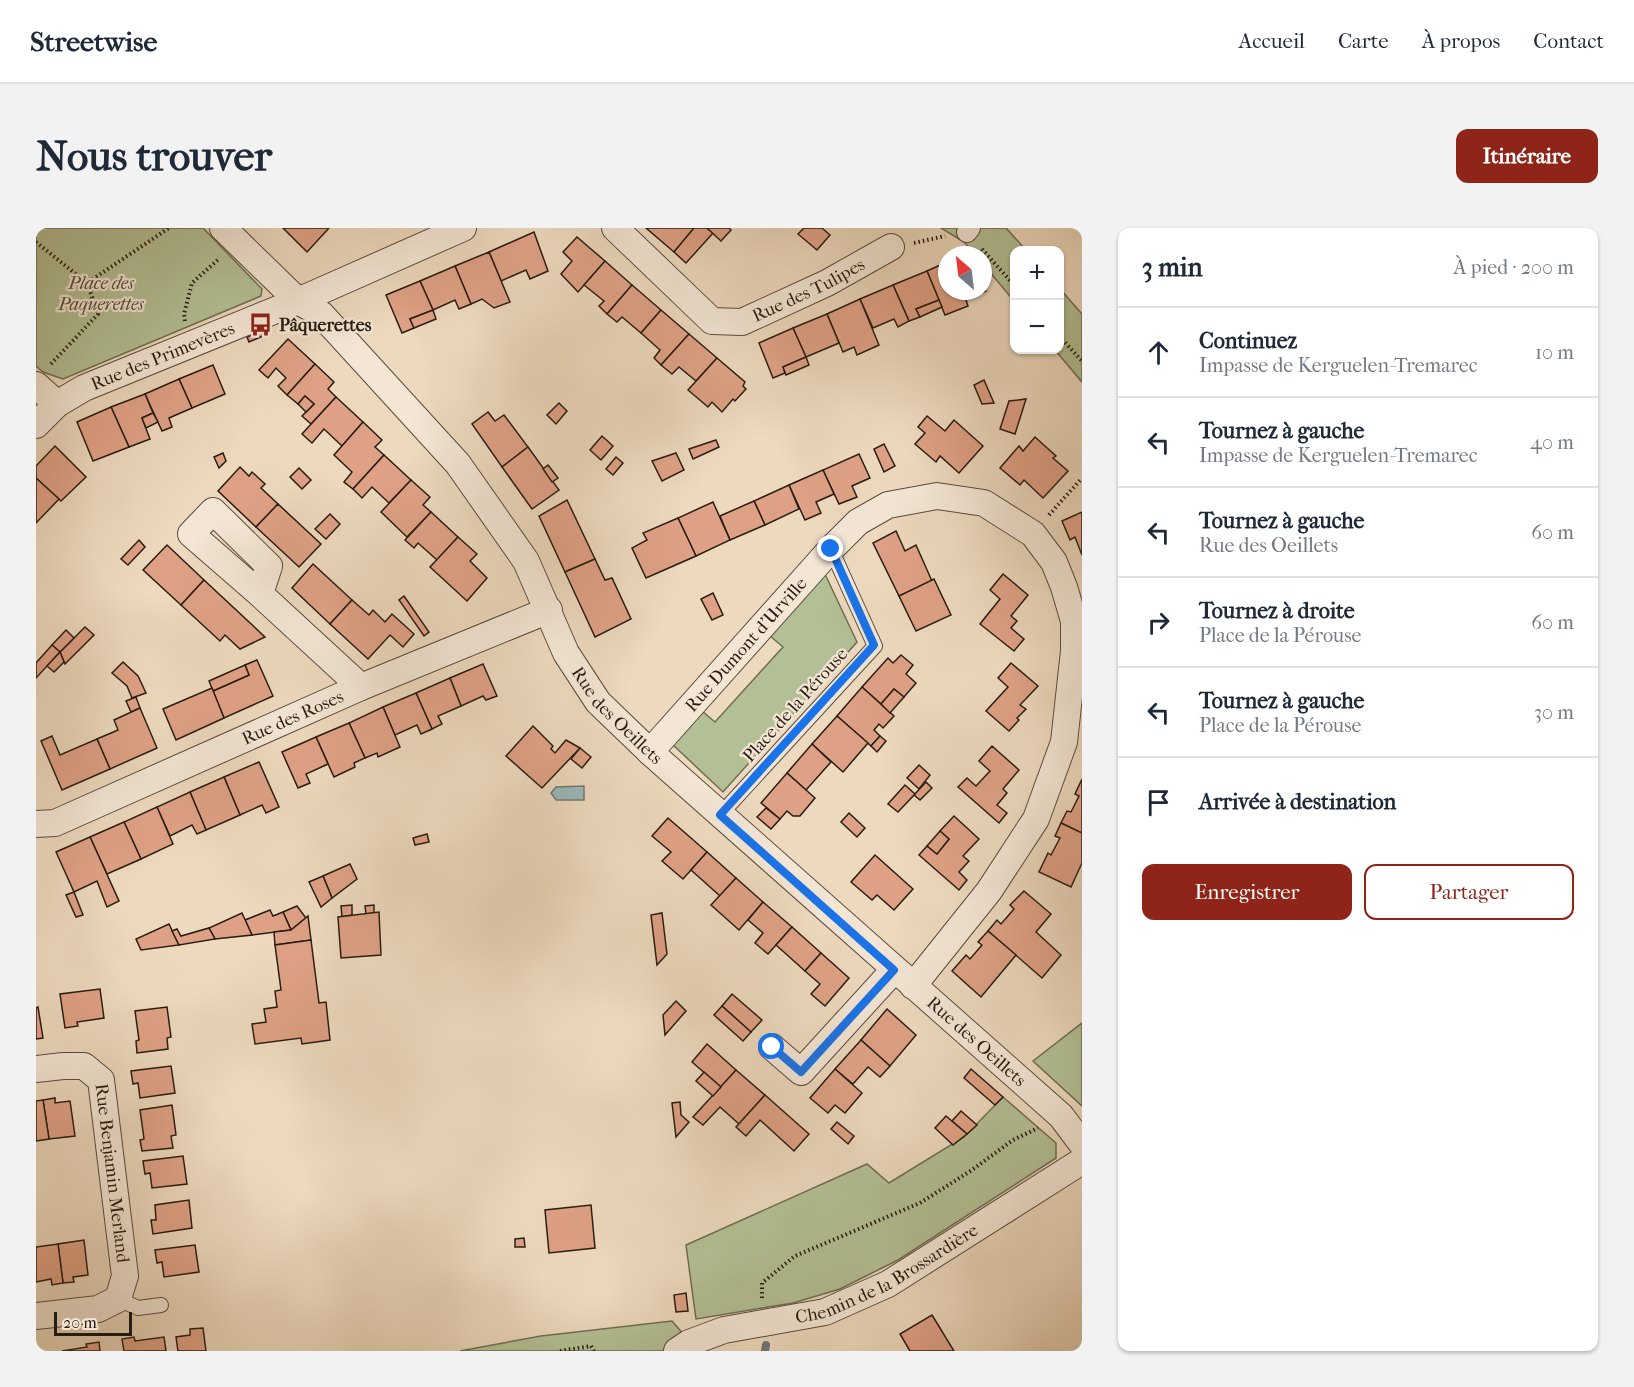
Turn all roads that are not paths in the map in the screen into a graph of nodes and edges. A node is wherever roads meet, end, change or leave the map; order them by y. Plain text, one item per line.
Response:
1 (463, 228) edge
2 (615, 228) edge
3 (230, 235) edge
4 (891, 247) road end
5 (298, 301) junction
6 (42, 376) edge
7 (57, 404) junction
8 (36, 425) edge
9 (831, 549) junction
10 (260, 594) dead end
11 (549, 610) junction
12 (361, 687) junction
13 (650, 752) junction
14 (720, 815) junction
15 (36, 824) edge
16 (904, 978) junction
17 (772, 1047) dead end
18 (36, 1069) edge
19 (1082, 1144) edge
20 (1082, 1161) edge
21 (118, 1299) junction
22 (161, 1305) dead end
23 (36, 1316) edge
24 (677, 1351) edge

1 - 5 street, Rue des Primevères
2 - 4 street, Rue des Tulipes
3 - 5 street, Rue des Oeillets
5 - 7 street, Rue des Primevères
5 - 11 street, Rue des Oeillets
6 - 7 street
7 - 8 street, Rue des Primevères
9 - 13 street, Rue Dumont d'Urville
9 - 14 lane, Place de la Pérouse
9 - 16 street, Rue Dumont d'Urville
10 - 12 street
11 - 12 street, Rue des Roses
11 - 13 street, Rue des Oeillets
12 - 15 street, Rue des Roses
13 - 14 street, Rue des Oeillets
14 - 16 street, Rue des Oeillets
16 - 17 street, Rue Dumont d'Urville
16 - 19 street, Rue des Oeillets
18 - 21 street, Rue Benjamin Merland
20 - 24 street, Chemin de la Brossardière
21 - 22 lane
21 - 23 street

